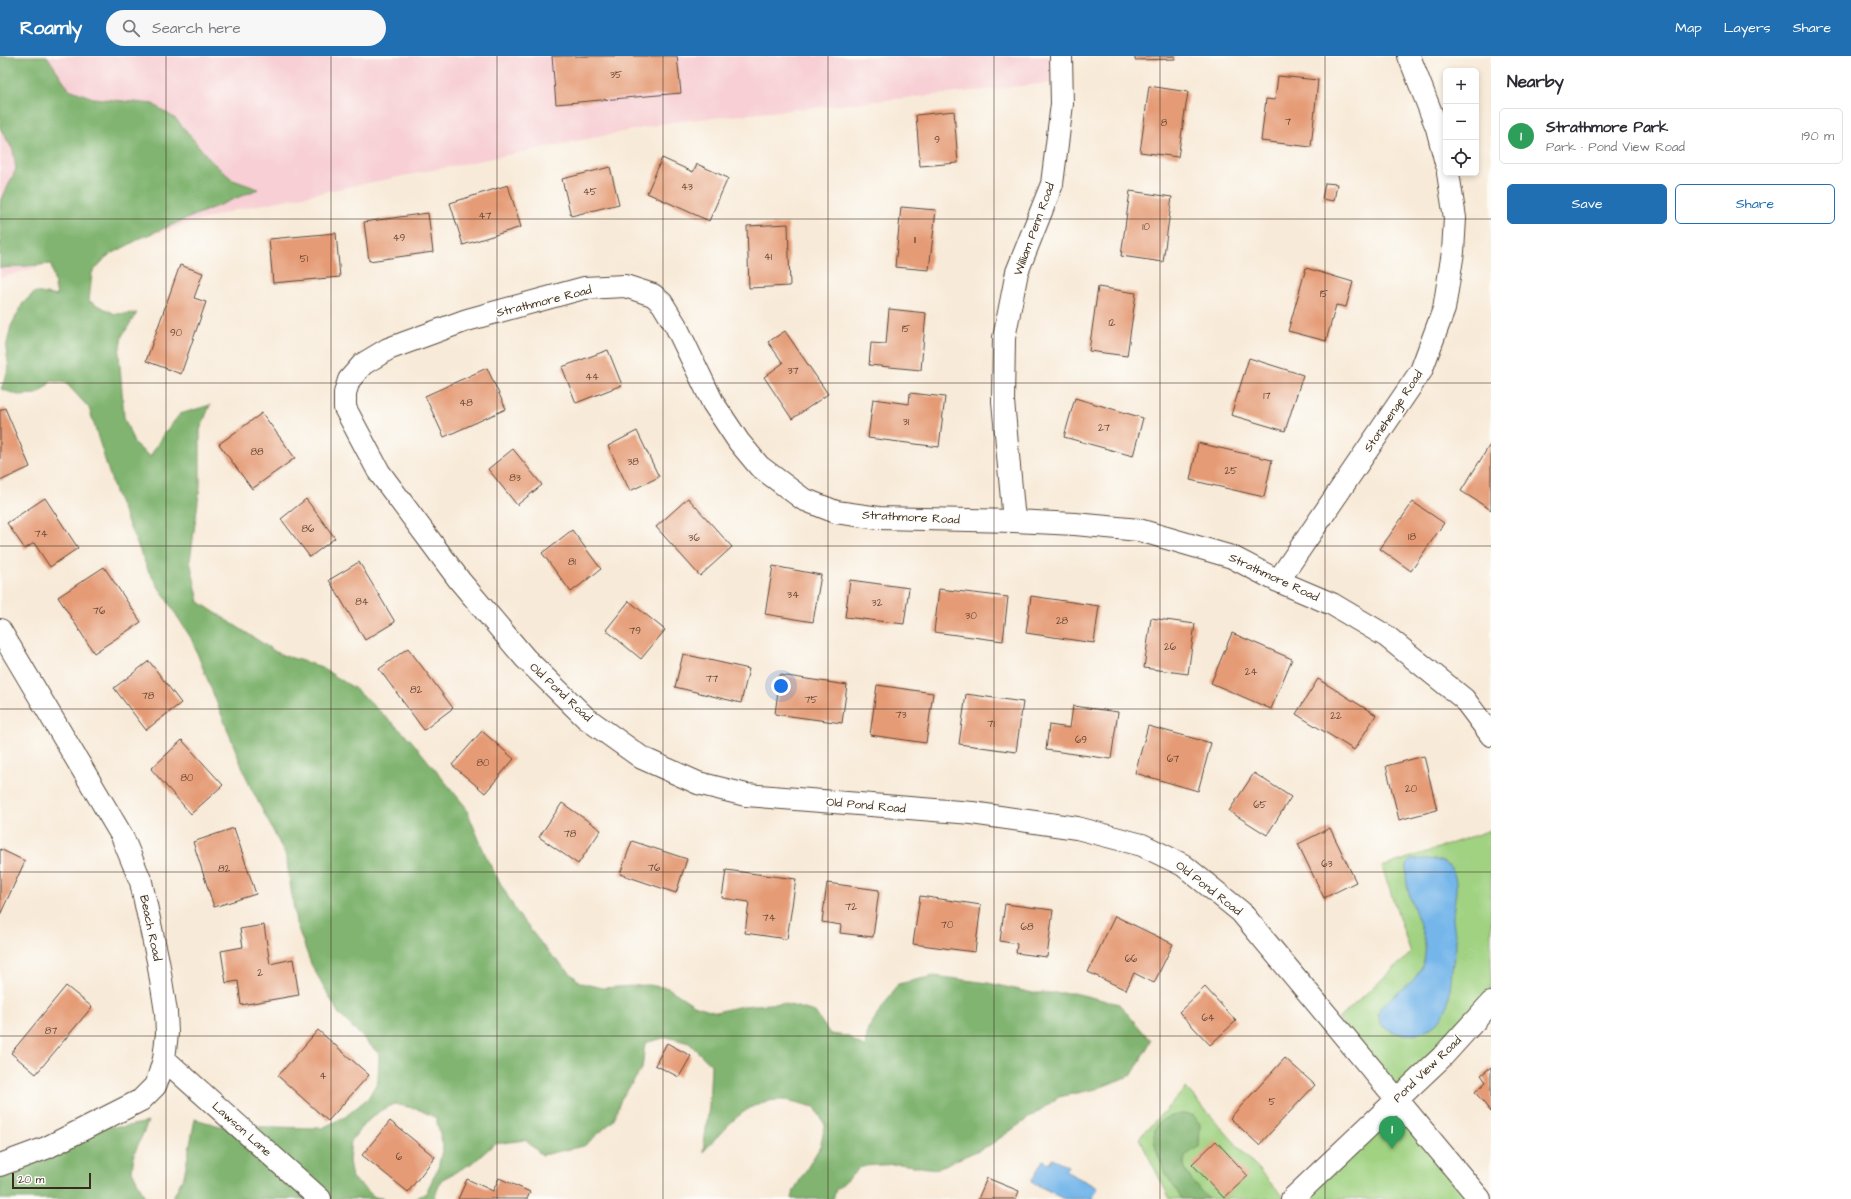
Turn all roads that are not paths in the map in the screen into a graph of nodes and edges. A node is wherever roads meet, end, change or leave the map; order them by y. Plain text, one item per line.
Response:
1 (1061, 56) edge
2 (1409, 56) edge
3 (1443, 151) edge
4 (1448, 176) edge
5 (388, 349) joint
6 (1014, 521) junction
7 (1278, 581) junction
8 (0, 630) edge
9 (1491, 735) edge
10 (1491, 1003) edge
11 (164, 1059) junction
12 (1397, 1098) junction
13 (0, 1165) edge
14 (320, 1199) edge
15 (1292, 1199) edge
16 (1480, 1199) edge

1 - 6 street, William Penn Road
2 - 3 street
4 - 7 street, Stonehenge Road
5 - 6 street, Strathmore Road
5 - 12 street, Old Pond Road
6 - 7 street, Strathmore Road
7 - 9 street, Strathmore Road
8 - 11 street, Beach Road
10 - 12 street, Pond View Road
11 - 13 street, Beach Road
11 - 14 street, Lawson Lane
12 - 15 street, Pond View Road
12 - 16 street, Old Pond Road

